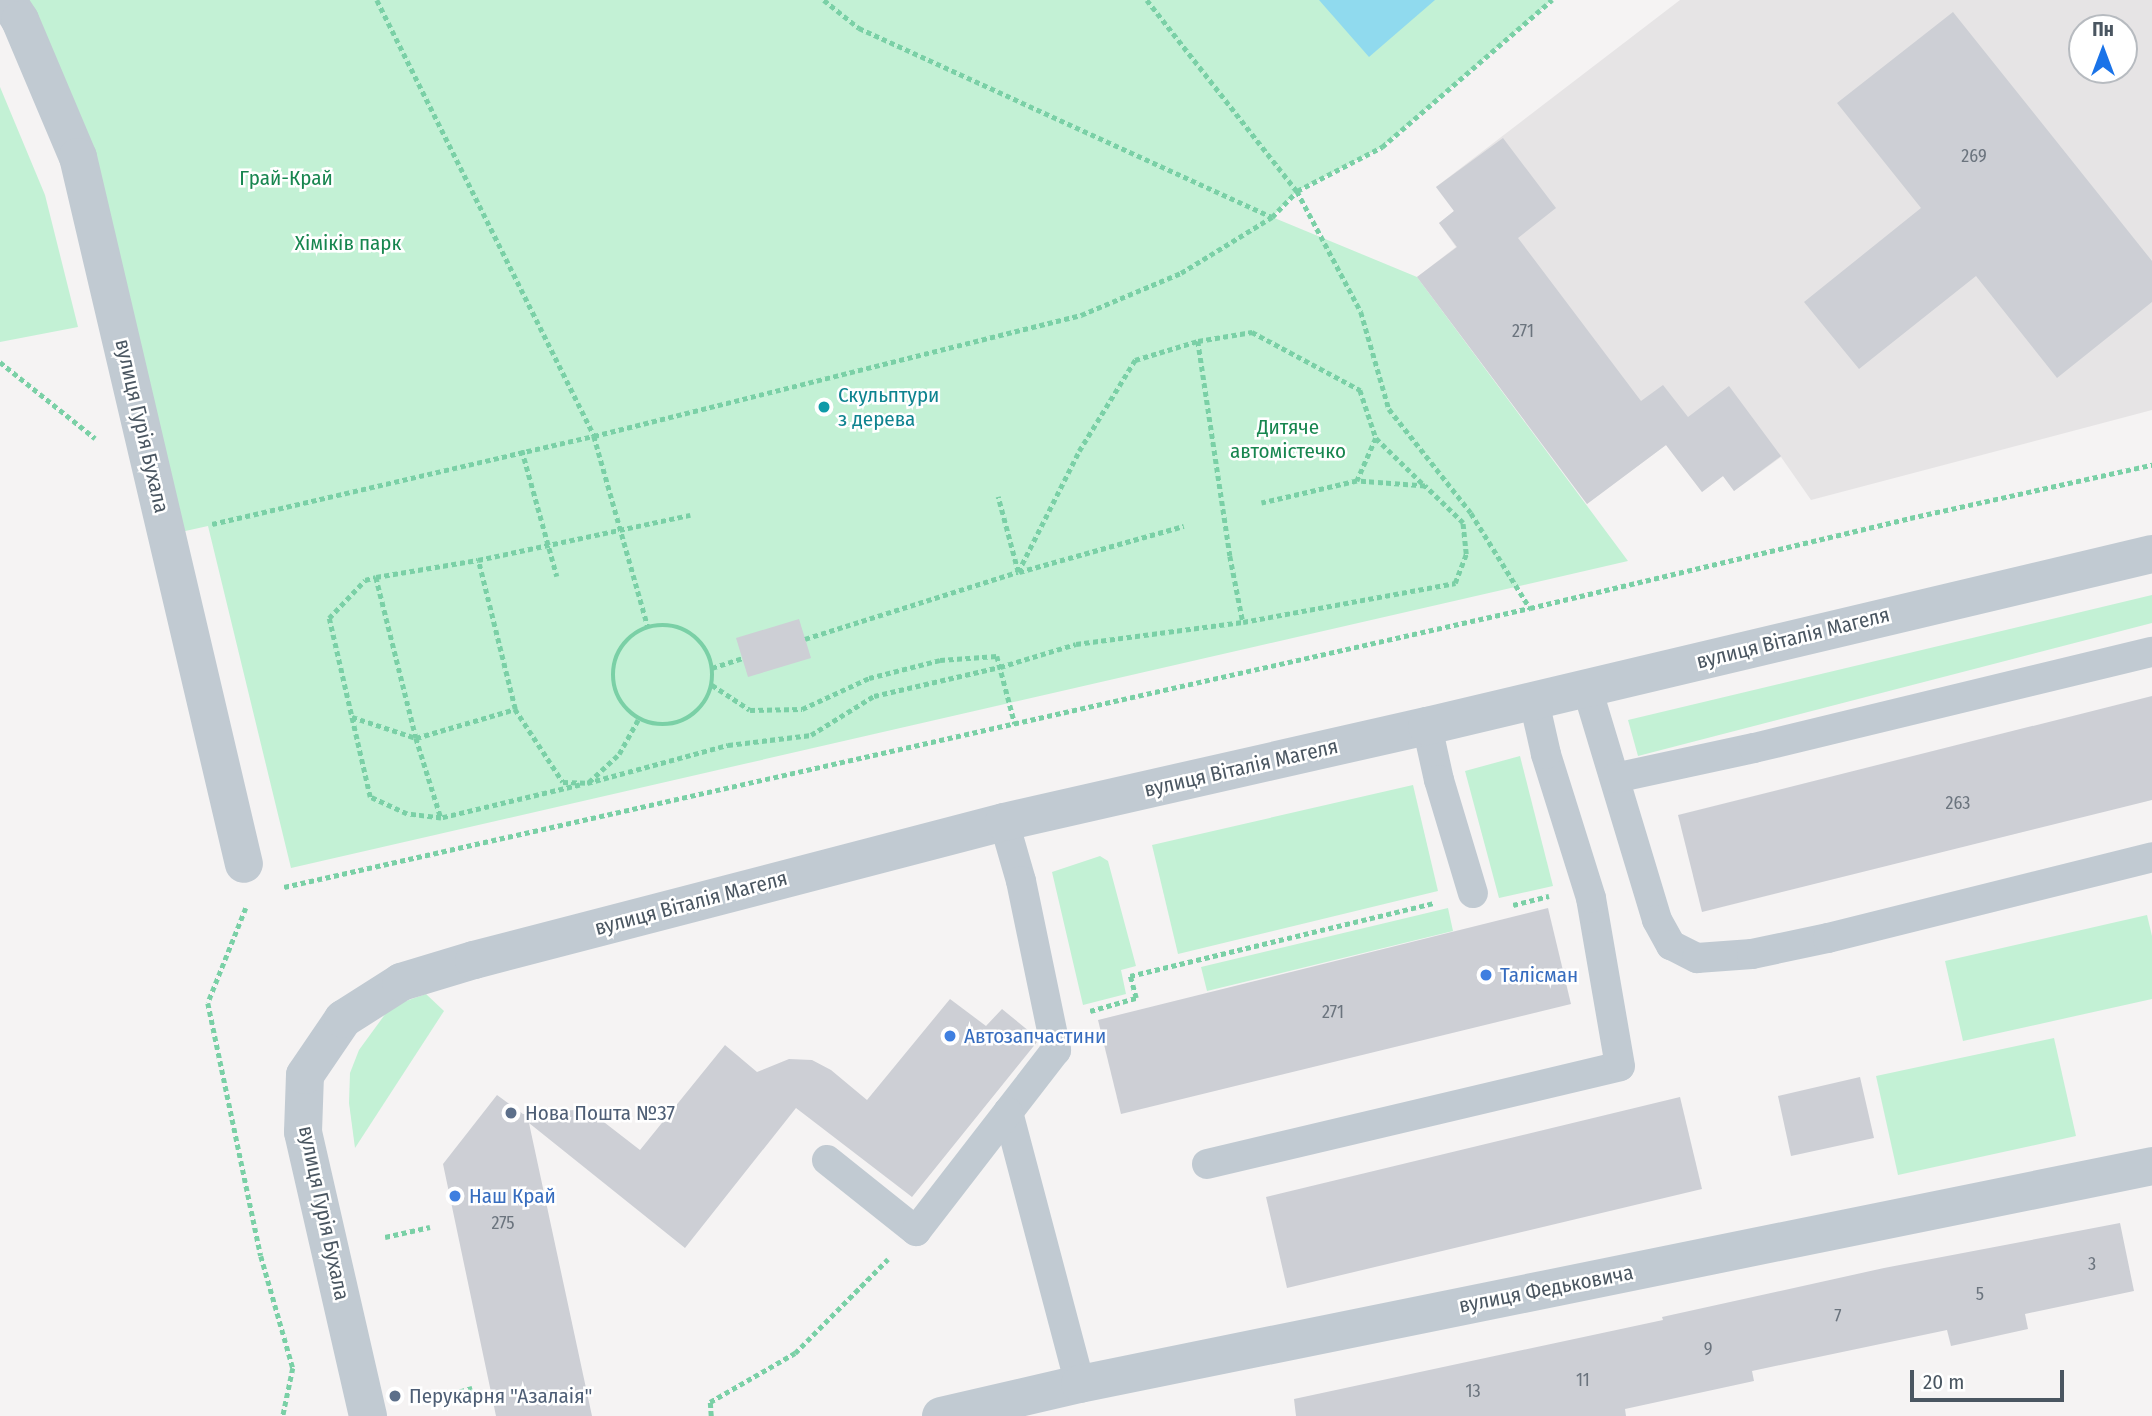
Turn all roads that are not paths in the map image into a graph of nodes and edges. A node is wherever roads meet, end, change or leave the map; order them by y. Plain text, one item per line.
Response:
1 (7, 0) edge
2 (2152, 554) edge
3 (2152, 652) edge
4 (1587, 688) junction
5 (1534, 701) junction
6 (1427, 726) junction
7 (1615, 778) junction
8 (1004, 822) junction
9 (2152, 857) edge
10 (244, 864) dead end
11 (1473, 893) road end
12 (343, 1019) joint
13 (1008, 1112) junction
14 (827, 1160) dead end
15 (1206, 1164) dead end
16 (2152, 1166) edge
17 (1080, 1384) junction
18 (368, 1416) edge
19 (941, 1416) edge

1 - 10 street, вулиця Гурія Бухала
2 - 4 street, вулиця Віталія Магеля
3 - 7 lane
4 - 5 street, вулиця Віталія Магеля
4 - 7 lane
5 - 6 street, вулиця Віталія Магеля
5 - 15 lane
6 - 8 street, вулиця Віталія Магеля
6 - 11 lane
7 - 9 lane
8 - 12 street, вулиця Віталія Магеля
8 - 13 lane
12 - 18 street, вулиця Гурія Бухала
13 - 14 lane
13 - 17 lane
16 - 17 street, вулиця Федьковича
17 - 19 street, вулиця Федьковича

